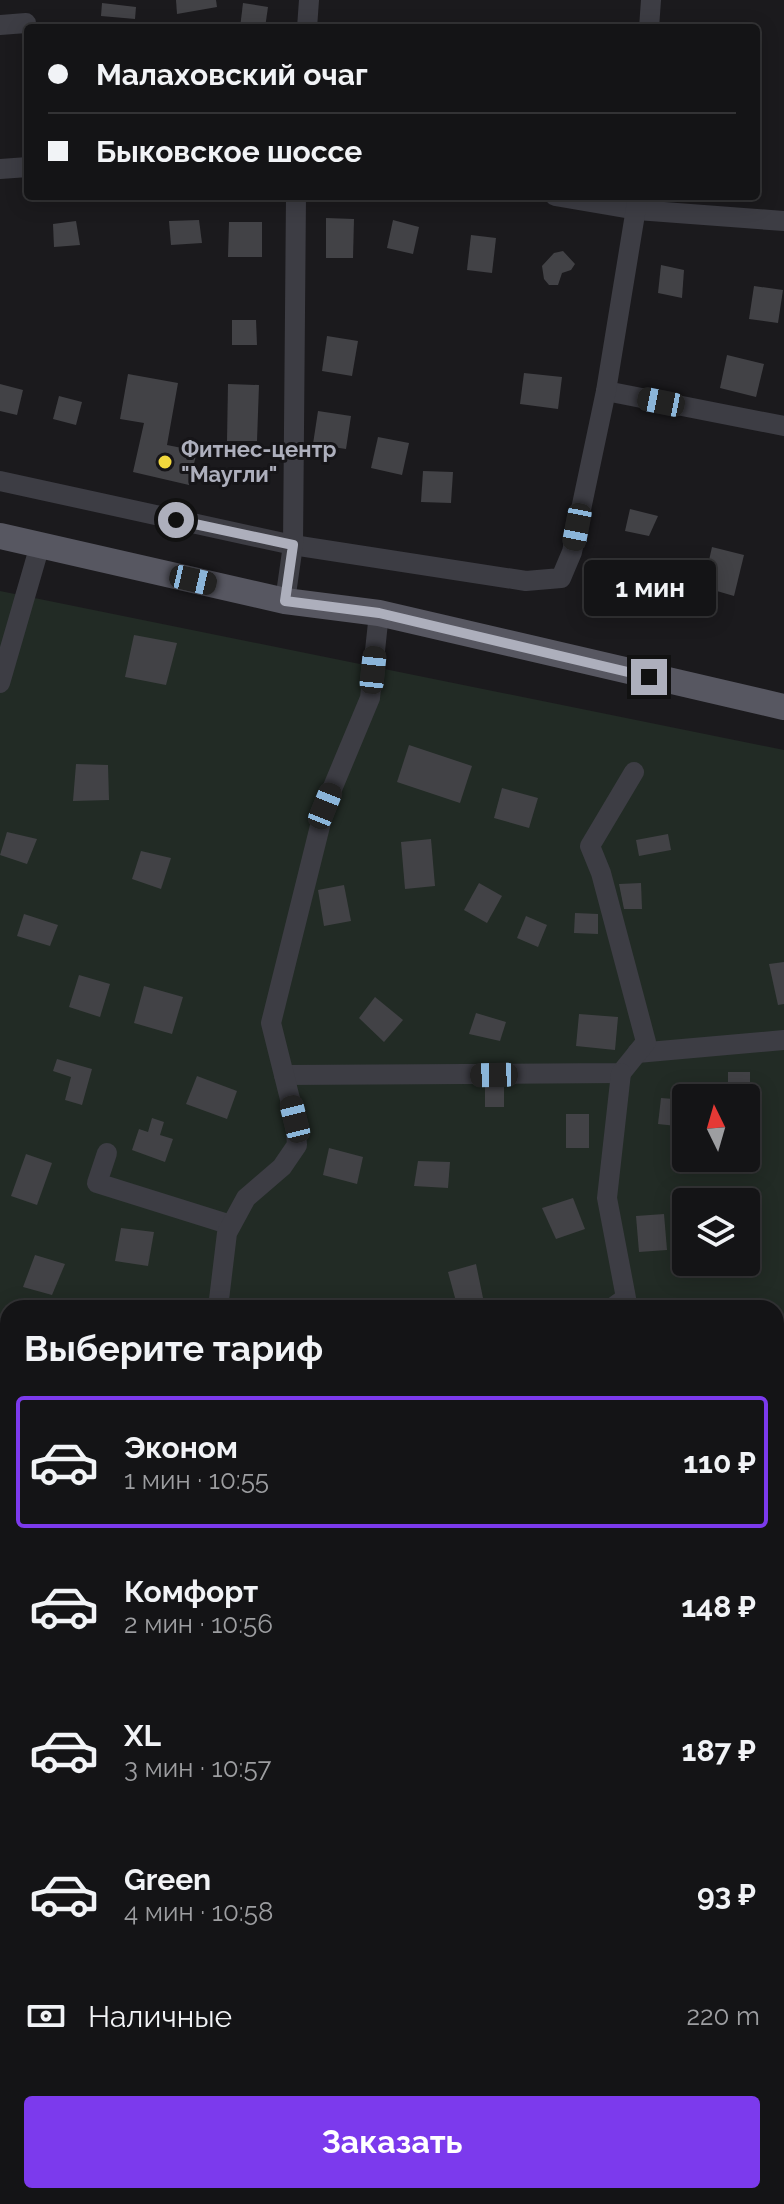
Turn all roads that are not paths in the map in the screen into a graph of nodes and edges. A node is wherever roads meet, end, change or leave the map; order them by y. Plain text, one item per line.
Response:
1 (309, 0) edge
2 (651, 0) edge
3 (26, 23) dead end
4 (307, 24) edge
5 (649, 24) edge
6 (0, 25) edge
7 (24, 167) edge
8 (0, 169) edge
9 (296, 200) edge
10 (602, 200) edge
11 (637, 203) edge
12 (784, 221) edge
13 (606, 391) junction
14 (784, 426) edge
15 (0, 481) edge
16 (0, 536) edge
17 (40, 545) junction
18 (293, 545) junction
19 (285, 601) junction
20 (379, 613) junction
21 (0, 683) edge
22 (784, 707) edge
23 (634, 772) dead end
24 (784, 1040) edge
25 (637, 1053) junction
26 (621, 1073) junction
27 (284, 1075) junction
28 (107, 1153) dead end
29 (231, 1225) junction
30 (219, 1300) edge
31 (623, 1300) edge

1 - 4 street
2 - 5 street
3 - 6 street
7 - 8 street
9 - 18 street
10 - 11 street
11 - 12 street
11 - 13 street
13 - 14 street
13 - 18 street
15 - 18 street
16 - 17 main road
17 - 19 main road
17 - 21 street
18 - 19 street
19 - 20 main road
20 - 22 main road
20 - 27 street
23 - 25 street
24 - 25 street
25 - 26 street
26 - 27 street
26 - 31 street
27 - 29 street
28 - 29 street
29 - 30 street

